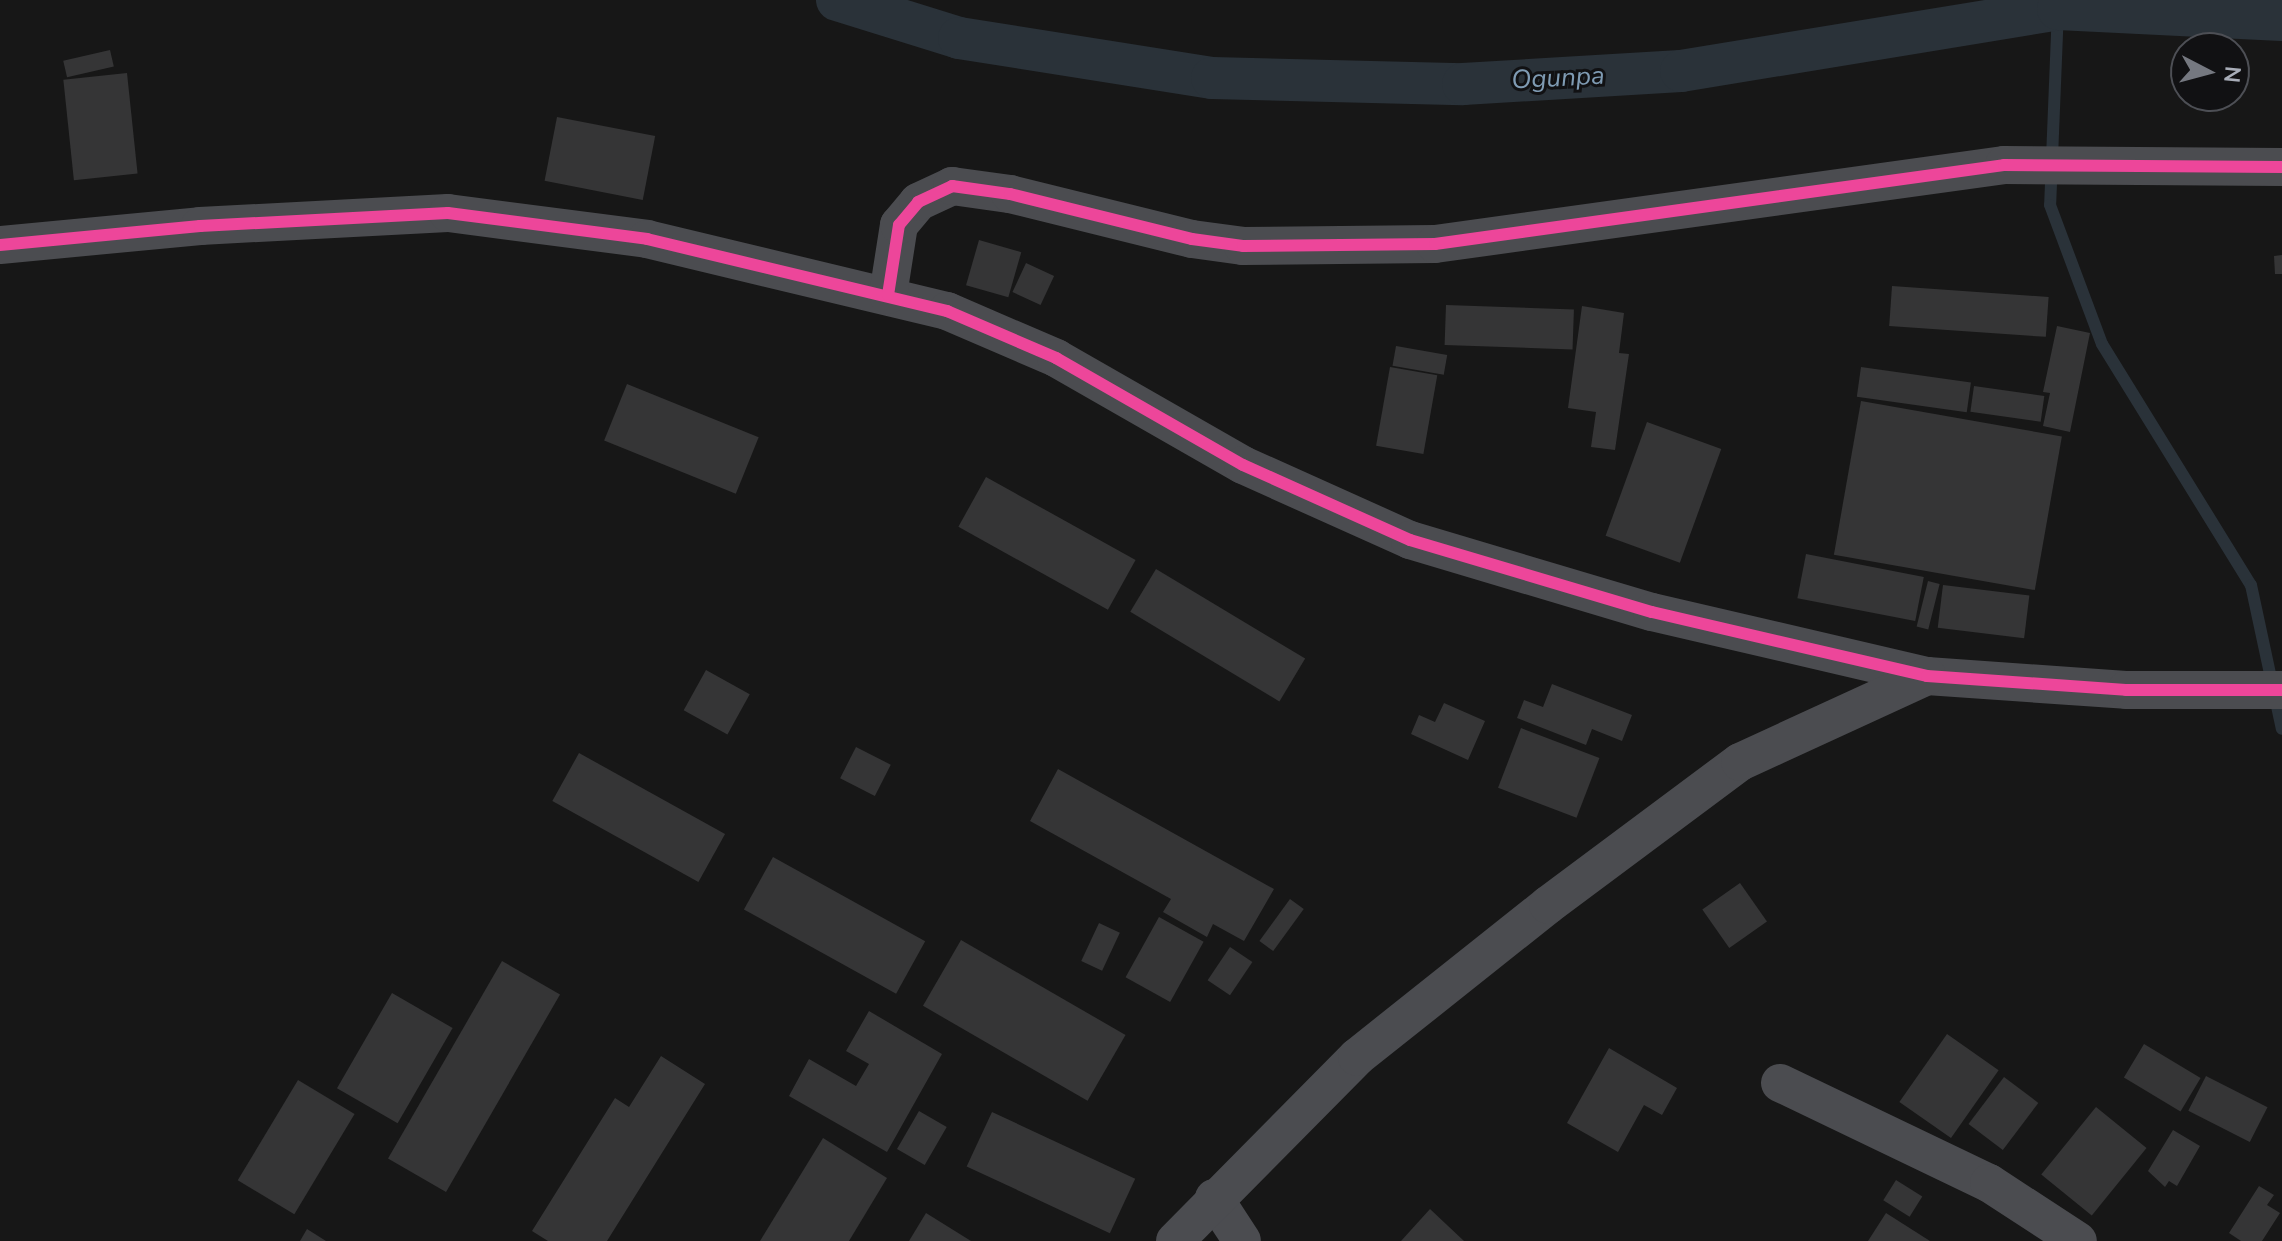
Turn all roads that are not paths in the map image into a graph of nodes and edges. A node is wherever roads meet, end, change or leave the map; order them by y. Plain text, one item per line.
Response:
1 (2282, 167) edge
2 (0, 245) edge
3 (888, 295) junction
4 (1927, 676) junction
5 (2282, 690) edge
6 (1780, 1083) dead end
7 (1214, 1198) junction
8 (1175, 1241) edge
9 (1242, 1241) edge
10 (2078, 1241) edge

1 - 3 street
2 - 3 street
3 - 4 street
4 - 5 street
4 - 7 street
6 - 10 street
7 - 8 street
7 - 9 street

